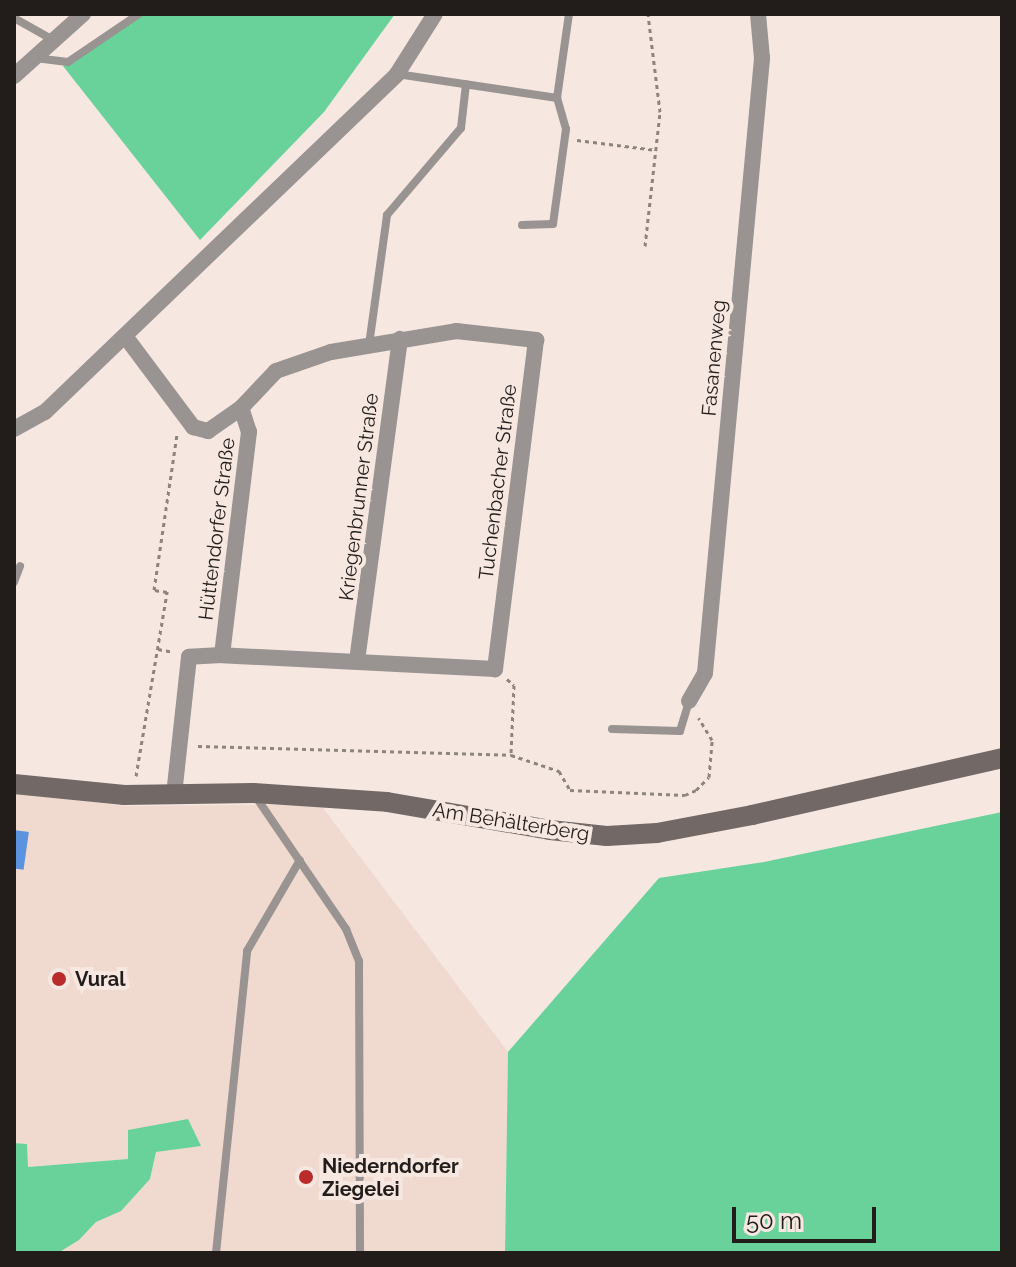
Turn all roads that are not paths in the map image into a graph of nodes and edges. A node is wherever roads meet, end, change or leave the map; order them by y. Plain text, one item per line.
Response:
1 (83, 14) edge
2 (139, 14) edge
3 (435, 14) edge
4 (569, 14) edge
5 (758, 14) edge
6 (14, 18) edge
7 (54, 40) junction
8 (34, 58) junction
9 (397, 74) junction
10 (14, 76) edge
11 (466, 84) junction
12 (557, 98) junction
13 (522, 225) dead end
14 (125, 336) junction
15 (400, 339) junction
16 (369, 345) junction
17 (241, 408) junction
18 (14, 429) edge
19 (20, 566) dead end
20 (14, 582) edge
21 (222, 655) junction
22 (357, 661) junction
23 (689, 701) joint
24 (612, 729) dead end
25 (1002, 758) edge
26 (14, 784) edge
27 (253, 793) junction
28 (174, 794) junction
29 (300, 860) junction
30 (216, 1253) edge
31 (360, 1253) edge

1 - 7 street
2 - 8 lane
3 - 9 street
4 - 12 lane
5 - 23 street, Fasanenweg
6 - 7 lane
7 - 8 street
8 - 10 street
9 - 11 lane
9 - 14 street
11 - 12 lane
11 - 16 lane
12 - 13 lane
14 - 17 street, Tuchenbacher Straße
14 - 18 street
15 - 16 street, Tuchenbacher Straße
15 - 22 street, Kriegenbrunner Straße
15 - 22 street, Tuchenbacher Straße
16 - 17 street, Tuchenbacher Straße
17 - 21 street, Hüttendorfer Straße
19 - 20 lane
21 - 22 street
21 - 28 street
23 - 24 lane
25 - 27 street, Am Behälterberg
26 - 28 street, Am Behälterberg
27 - 28 street, Am Behälterberg
27 - 29 lane
29 - 30 lane
29 - 31 lane

